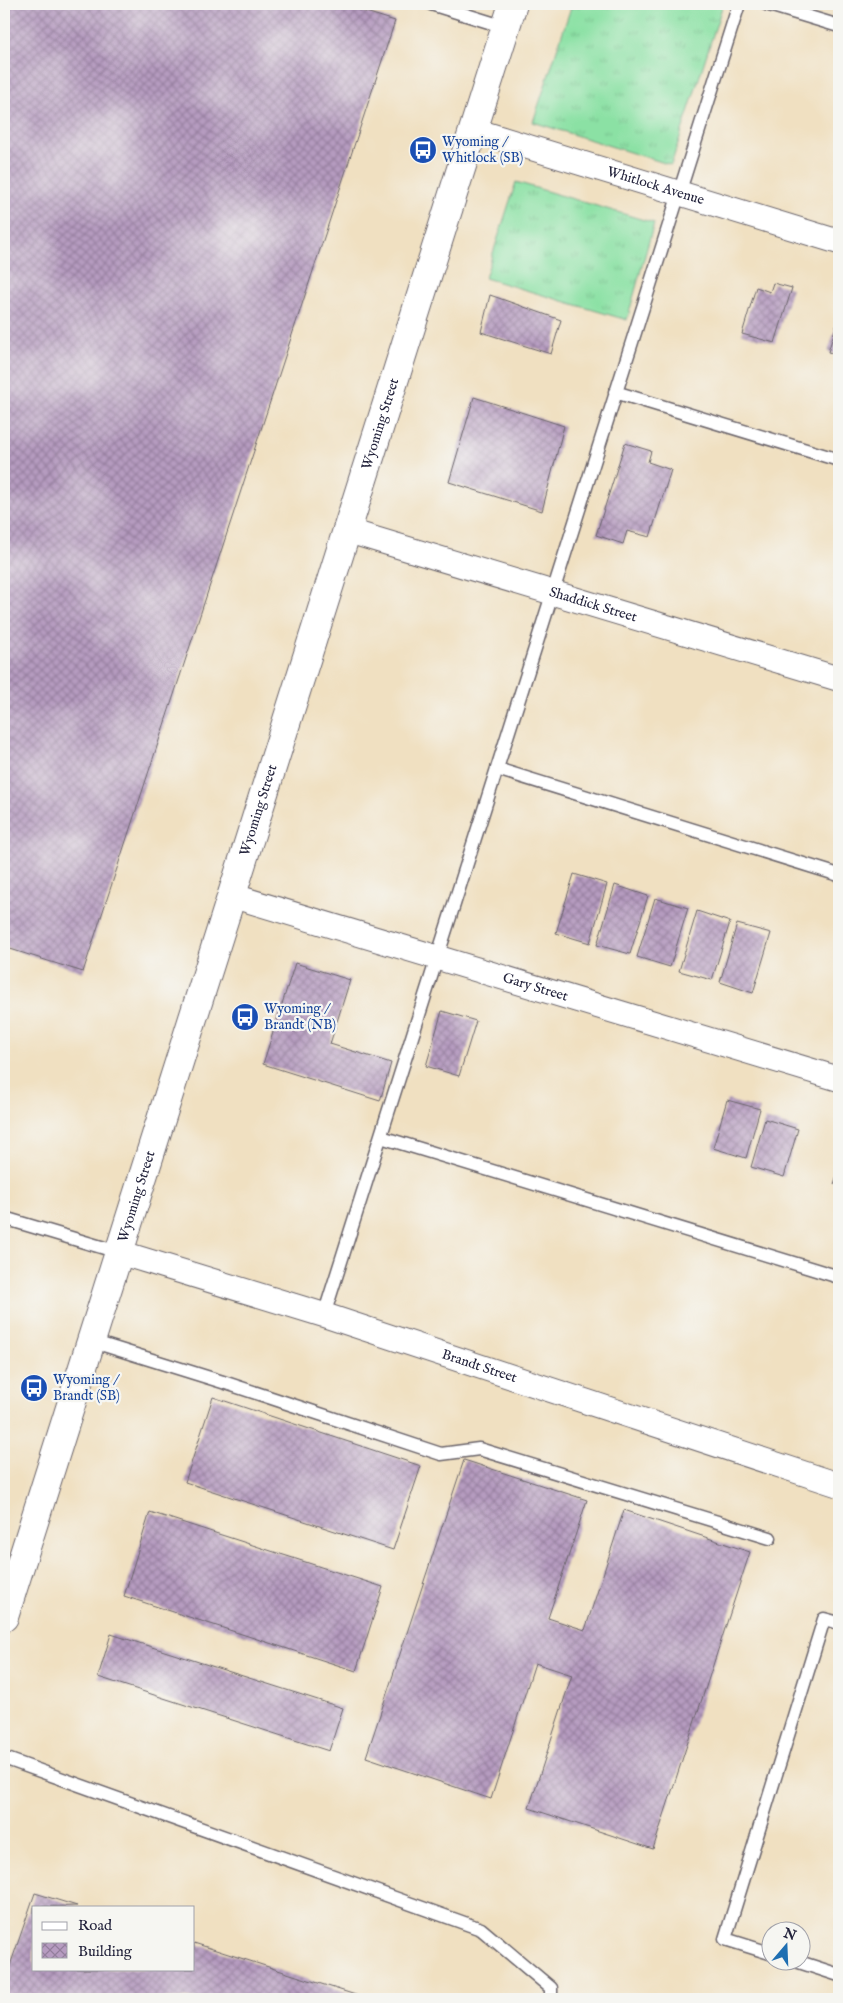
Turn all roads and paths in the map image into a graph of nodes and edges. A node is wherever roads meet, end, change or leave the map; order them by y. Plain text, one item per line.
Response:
1 (431, 4) edge
2 (739, 4) edge
3 (766, 4) edge
4 (509, 16) edge
5 (839, 26) edge
6 (473, 130) junction
7 (679, 193) junction
8 (839, 242) edge
9 (615, 392) junction
10 (839, 460) edge
11 (345, 530) junction
12 (552, 592) junction
13 (839, 679) edge
14 (497, 769) junction
15 (839, 874) edge
16 (230, 895) junction
17 (438, 958) junction
18 (839, 1079) edge
19 (381, 1137) junction
20 (4, 1218) edge
21 (118, 1252) junction
22 (839, 1278) edge
23 (324, 1315) junction
24 (91, 1341) junction
25 (839, 1484) edge
26 (770, 1538) dead end
27 (4, 1617) edge
28 (839, 1623) edge
29 (4, 1758) edge
30 (760, 1950) edge
31 (810, 1966) edge
32 (839, 1975) edge
33 (551, 1999) edge

1 - 4 lane
2 - 7 lane
3 - 5 lane
4 - 6 street, Wyoming Street
6 - 7 street, Whitlock Avenue
6 - 11 street, Wyoming Street
7 - 8 street, Whitlock Avenue
7 - 9 lane
9 - 10 lane
9 - 12 lane
11 - 12 street, Shaddick Street
11 - 16 street, Wyoming Street
12 - 13 street, Shaddick Street
12 - 14 lane
14 - 15 lane
14 - 17 lane
16 - 17 street, Gary Street
16 - 21 street, Wyoming Street
17 - 18 street, Gary Street
17 - 19 lane
19 - 22 lane
19 - 23 lane
20 - 21 lane
21 - 23 street, Brandt Street
21 - 24 street, Wyoming Street
23 - 25 street, Brandt Street
24 - 26 lane
24 - 27 street, Wyoming Street
28 - 30 lane
29 - 33 lane
31 - 32 lane

